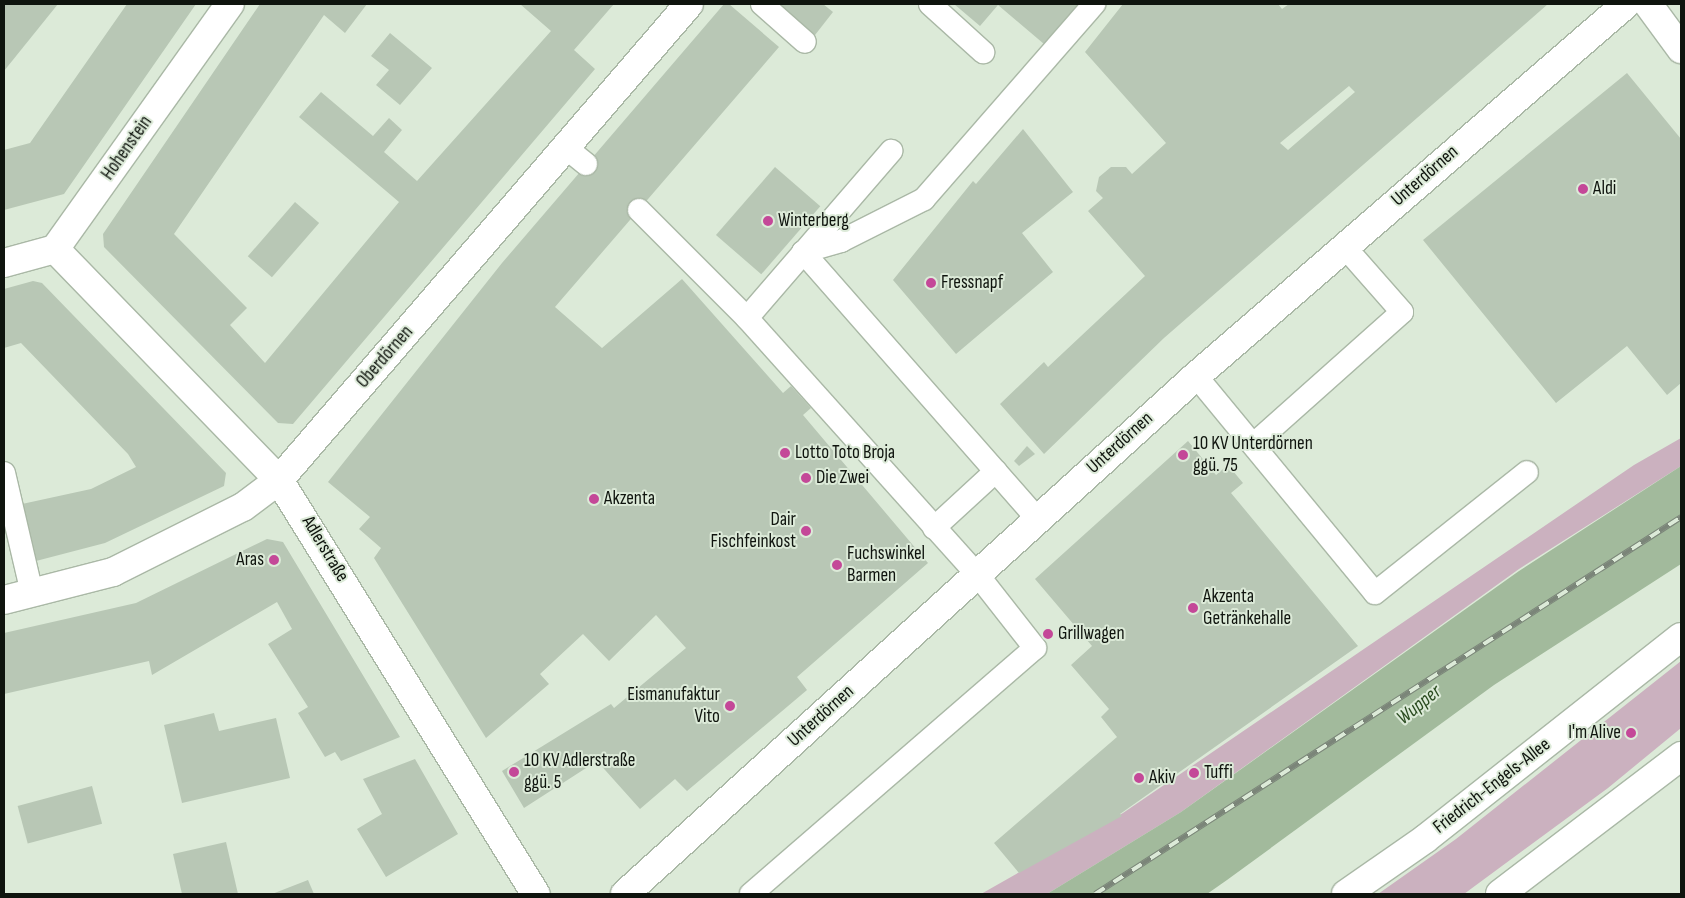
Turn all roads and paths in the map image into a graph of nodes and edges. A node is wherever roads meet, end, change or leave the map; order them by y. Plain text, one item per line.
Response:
1 (230, 4) edge
2 (689, 4) edge
3 (762, 4) edge
4 (930, 4) edge
5 (1094, 4) edge
6 (1626, 4) edge
7 (1648, 4) edge
8 (805, 42) dead end
9 (1681, 49) edge
10 (983, 52) dead end
11 (564, 147) junction
12 (891, 151) dead end
13 (586, 164) dead end
14 (639, 210) dead end
15 (1344, 246) junction
16 (55, 249) junction
17 (803, 252) junction
18 (4, 263) edge
19 (748, 318) junction
20 (1196, 376) junction
21 (1254, 444) junction
22 (996, 472) junction
23 (1527, 472) dead end
24 (4, 473) edge
25 (280, 480) junction
26 (1037, 518) junction
27 (934, 528) junction
28 (977, 574) junction
29 (32, 593) junction
30 (4, 600) edge
31 (1681, 637) edge
32 (1681, 756) edge
33 (536, 894) edge
34 (625, 894) edge
35 (752, 894) edge
36 (1346, 894) edge
37 (1500, 894) edge

1 - 16 street, Hohenstein
2 - 11 street, Oberdörnen
3 - 8 lane
4 - 10 lane
5 - 17 lane
6 - 15 street, Unterdörnen
7 - 9 street
11 - 13 lane
11 - 25 street, Oberdörnen
12 - 17 lane
14 - 19 lane
15 - 20 street, Unterdörnen
15 - 21 lane
16 - 18 street
16 - 25 street, Adlerstraße
17 - 19 lane
17 - 22 lane
19 - 27 lane
20 - 21 lane
20 - 26 street, Unterdörnen
21 - 23 lane
22 - 26 lane
22 - 27 lane
24 - 29 lane
25 - 29 street, Oberdörnen
25 - 33 street, Adlerstraße
26 - 28 street, Unterdörnen
27 - 28 lane
28 - 34 street, Unterdörnen
28 - 35 lane
29 - 30 street, Oberdörnen
31 - 36 street, Friedrich-Engels-Allee
32 - 37 street

